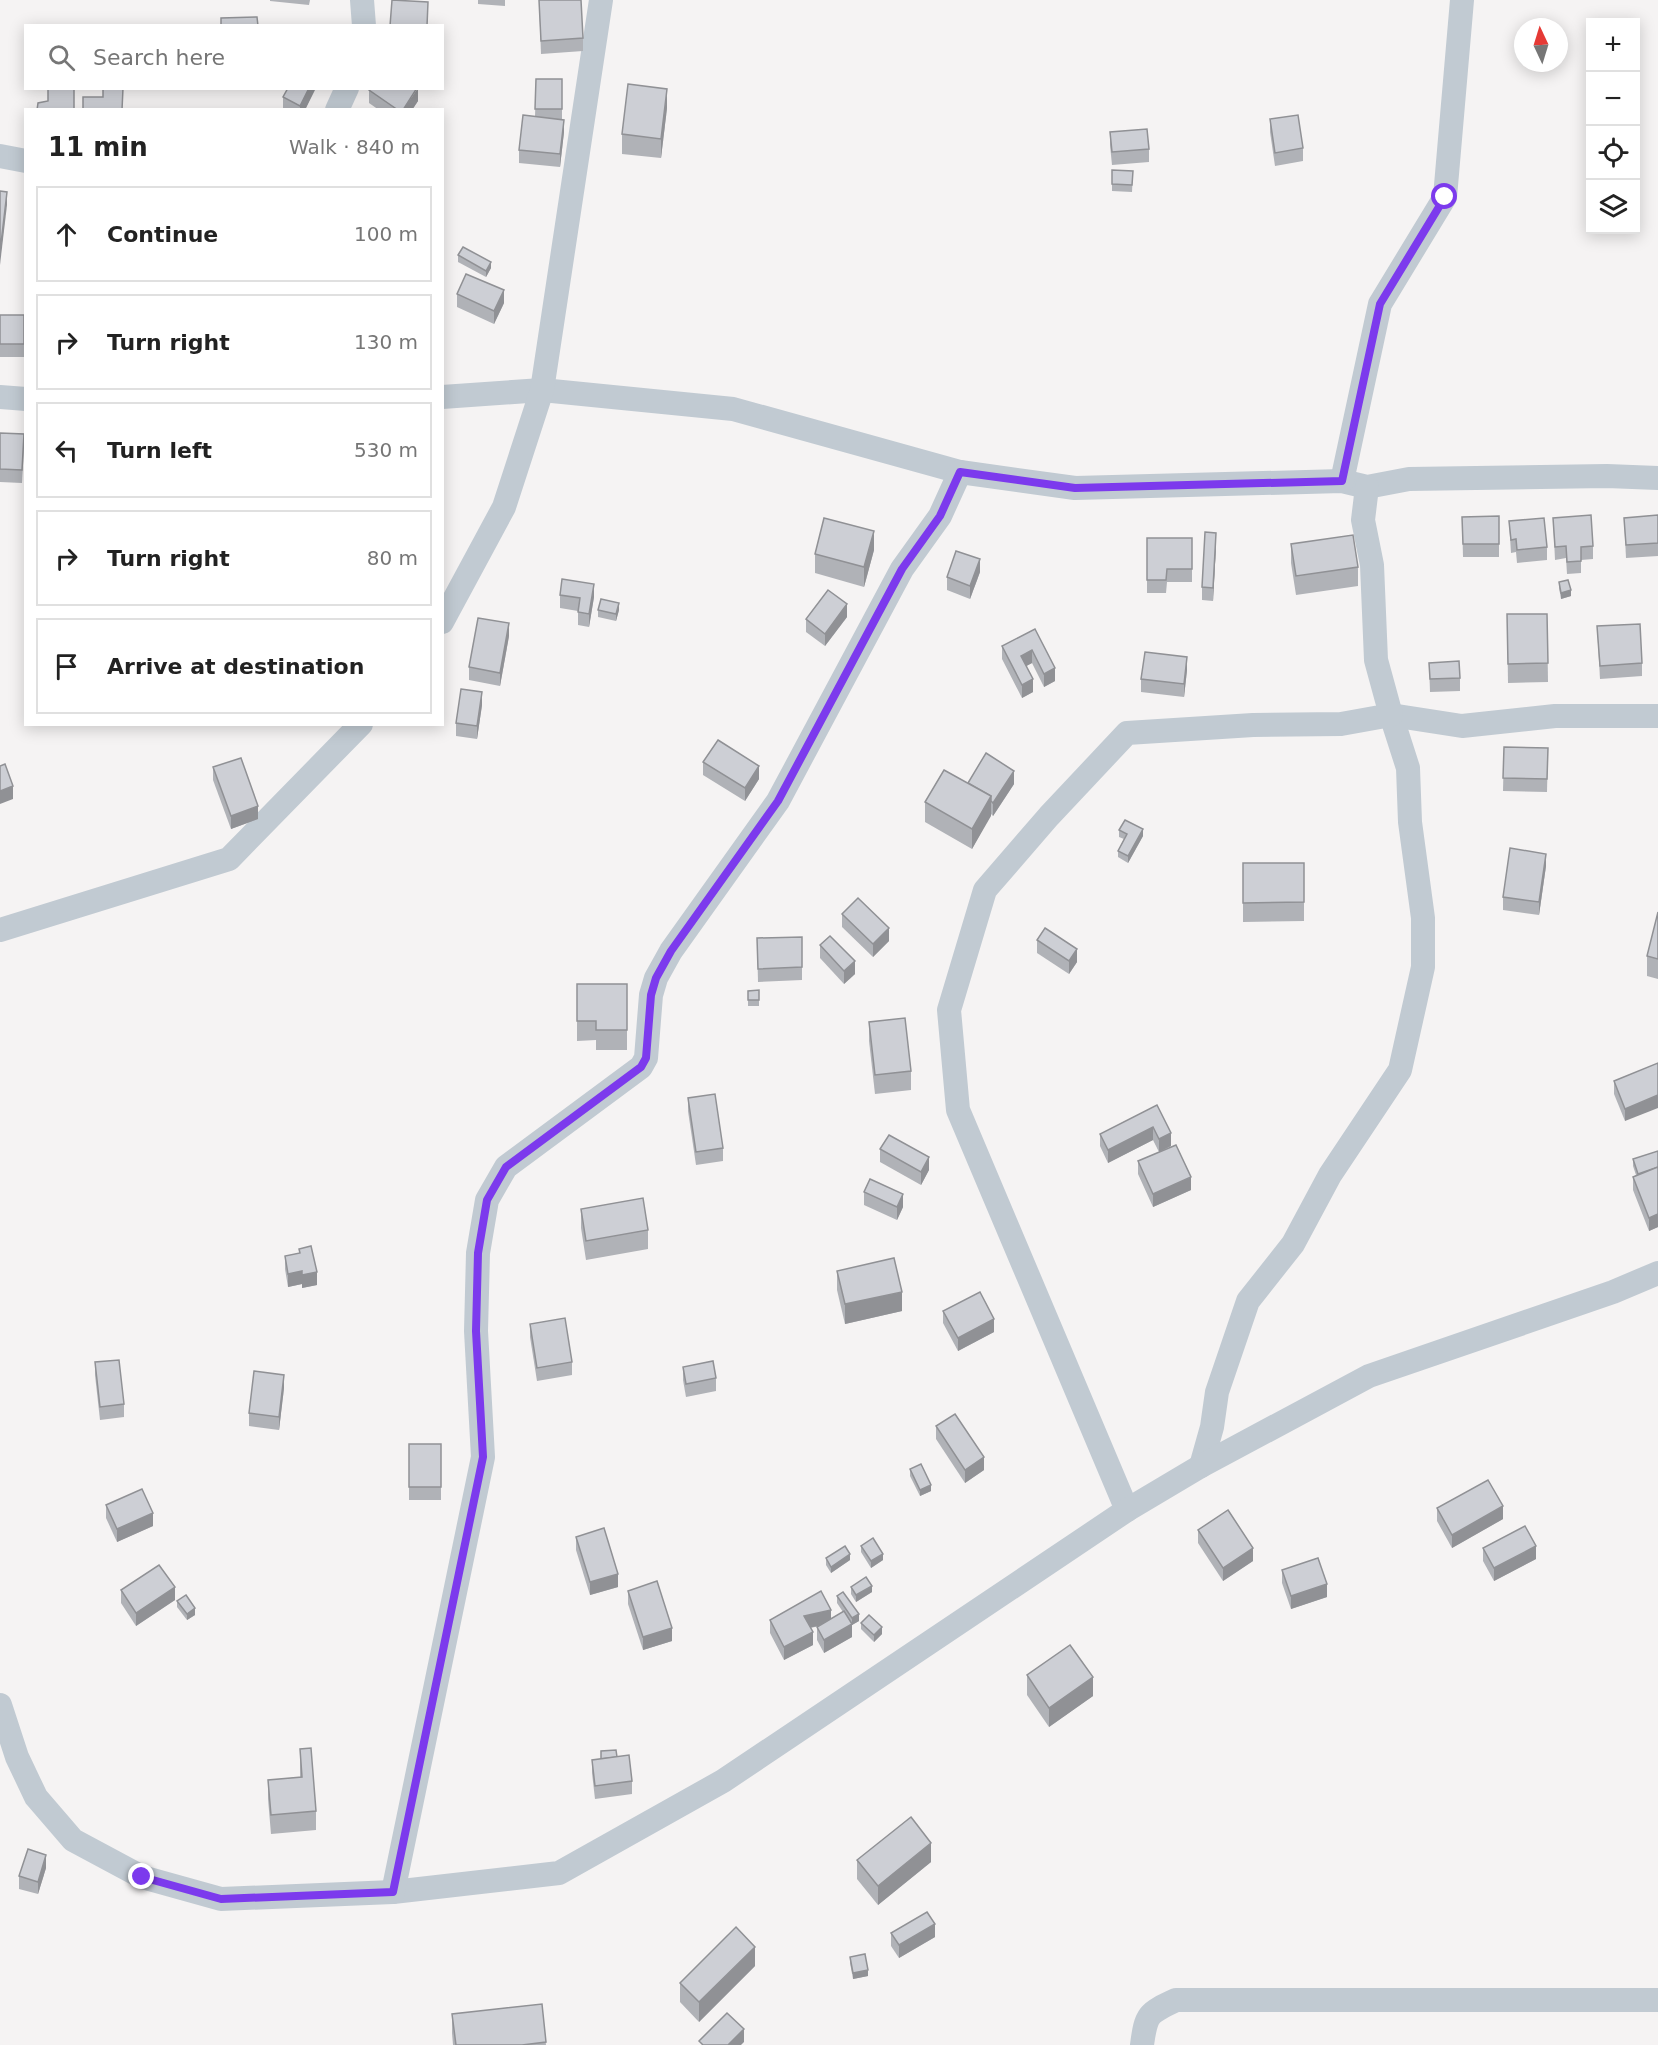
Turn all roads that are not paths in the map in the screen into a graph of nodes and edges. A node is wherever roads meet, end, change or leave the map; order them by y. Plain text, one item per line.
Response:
1 (362, 0) edge
2 (601, 0) edge
3 (1462, 0) edge
4 (364, 24) edge
5 (346, 90) edge
6 (338, 108) edge
7 (0, 156) edge
8 (24, 161) edge
9 (542, 390) junction
10 (0, 397) edge
11 (444, 397) edge
12 (24, 399) edge
13 (960, 472) junction
14 (1658, 478) edge
15 (1342, 481) junction
16 (1367, 487) junction
17 (444, 618) edge
18 (1391, 715) junction
19 (1658, 716) edge
20 (359, 726) edge
21 (0, 930) edge
22 (1658, 1273) edge
23 (1201, 1466) junction
24 (1127, 1510) junction
25 (0, 1705) edge
26 (8, 1761) edge
27 (393, 1892) junction
28 (1658, 2000) edge
29 (1142, 2045) edge

1 - 4 street
2 - 9 street
3 - 15 street
5 - 6 street
7 - 8 street
9 - 11 street
9 - 13 street
9 - 17 street
10 - 12 street
13 - 15 street
13 - 27 street
14 - 16 street
15 - 16 street
16 - 18 street
18 - 19 street
18 - 23 street
18 - 24 street
20 - 21 street
22 - 23 street
23 - 24 street
24 - 27 street
25 - 26 street
26 - 27 street
28 - 29 street

